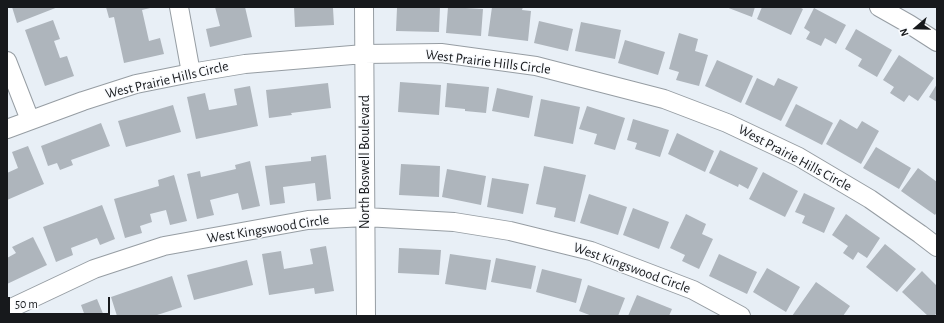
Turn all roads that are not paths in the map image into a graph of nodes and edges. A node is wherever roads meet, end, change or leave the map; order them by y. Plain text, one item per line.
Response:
1 (179, 7) edge
2 (364, 7) edge
3 (879, 7) edge
4 (937, 42) edge
5 (364, 54) junction
6 (7, 61) edge
7 (191, 73) junction
8 (30, 120) junction
9 (7, 129) edge
10 (365, 217) junction
11 (937, 248) edge
12 (7, 310) edge
13 (366, 316) edge
14 (741, 316) edge

1 - 7 street
2 - 5 street, North Boswell Boulevard
3 - 4 street
5 - 7 street, West Prairie Hills Circle
5 - 10 street, North Boswell Boulevard
5 - 11 street, West Prairie Hills Circle
6 - 8 street
7 - 8 street, West Prairie Hills Circle
8 - 9 street, West Prairie Hills Circle
10 - 12 street, West Kingswood Circle
10 - 13 street, North Boswell Boulevard
10 - 14 street, West Kingswood Circle

